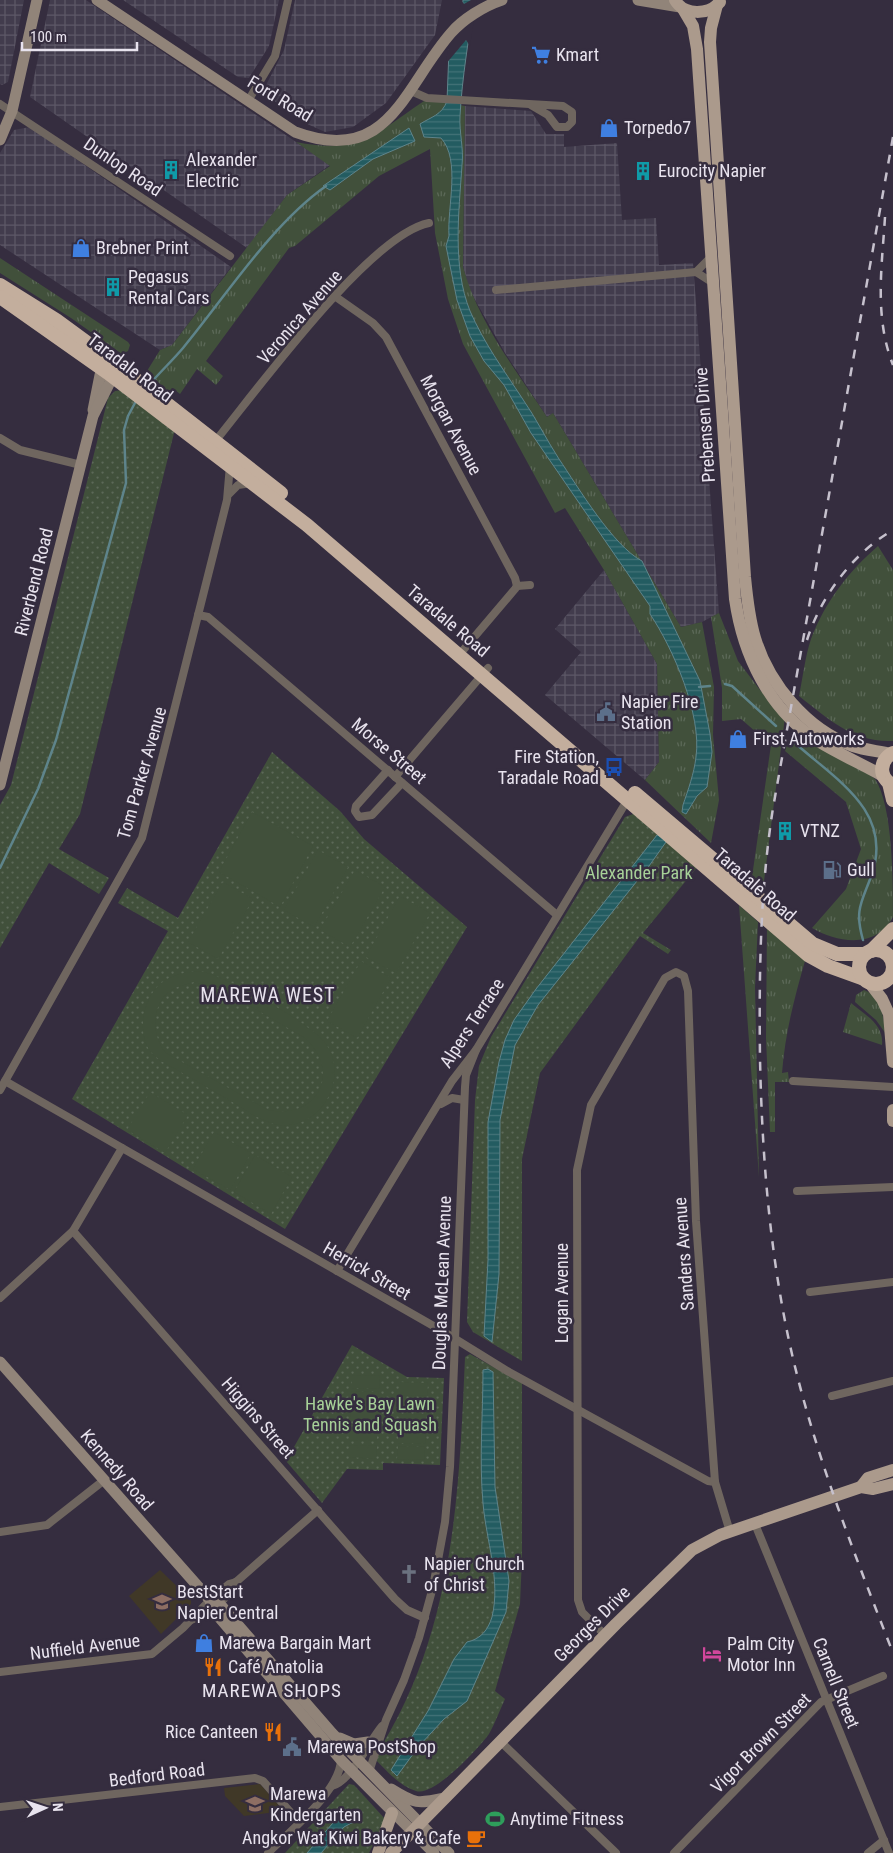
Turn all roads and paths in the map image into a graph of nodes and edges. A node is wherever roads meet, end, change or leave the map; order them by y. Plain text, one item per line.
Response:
1 (37, 0) edge
2 (97, 0) edge
3 (288, 0) edge
4 (502, 0) edge
5 (638, 0) edge
6 (721, 2) edge
7 (680, 5) edge
8 (411, 91) junction
9 (248, 102) junction
10 (0, 104) edge
11 (531, 105) junction
12 (559, 107) junction
13 (12, 111) junction
14 (552, 122) junction
15 (0, 140) edge
16 (429, 223) dead end
17 (230, 256) dead end
18 (711, 256) junction
19 (696, 272) junction
20 (713, 282) junction
21 (0, 285) edge
22 (496, 290) dead end
23 (0, 297) edge
24 (336, 297) junction
25 (112, 368) junction
26 (0, 438) edge
27 (212, 445) junction
28 (81, 465) junction
29 (230, 465) junction
30 (253, 483) junction
31 (228, 494) junction
32 (530, 585) dead end
33 (517, 586) junction
34 (198, 615) junction
35 (462, 652) junction
36 (485, 671) junction
37 (892, 753) edge
38 (388, 770) junction
39 (395, 776) junction
40 (888, 782) edge
41 (402, 783) junction
42 (0, 785) edge
43 (631, 796) junction
44 (893, 800) edge
45 (557, 915) junction
46 (893, 929) edge
47 (868, 952) junction
48 (893, 966) edge
49 (681, 974) joint
50 (866, 980) junction
51 (476, 1050) junction
52 (893, 1062) edge
53 (5, 1081) junction
54 (793, 1081) dead end
55 (893, 1087) edge
56 (0, 1090) edge
57 (464, 1100) junction
58 (439, 1105) junction
59 (893, 1110) edge
60 (893, 1121) edge
61 (122, 1148) junction
62 (893, 1187) edge
63 (797, 1191) dead end
64 (73, 1231) junction
65 (337, 1271) junction
66 (893, 1282) edge
67 (810, 1292) dead end
68 (0, 1298) edge
69 (454, 1339) junction
70 (0, 1362) edge
71 (893, 1381) edge
72 (832, 1396) dead end
73 (577, 1409) junction
74 (893, 1470) edge
75 (104, 1480) junction
76 (715, 1482) junction
77 (893, 1484) edge
78 (861, 1487) junction
79 (318, 1510) junction
80 (755, 1524) junction
81 (0, 1532) edge
82 (730, 1532) junction
83 (213, 1604) junction
84 (425, 1618) junction
85 (606, 1636) junction
86 (0, 1672) edge
87 (883, 1676) dead end
88 (826, 1699) junction
89 (386, 1720) junction
90 (332, 1733) junction
91 (368, 1742) junction
92 (500, 1742) junction
93 (342, 1760) junction
94 (357, 1760) junction
95 (353, 1772) junction
96 (368, 1772) junction
97 (378, 1782) junction
98 (332, 1786) junction
99 (445, 1798) junction
100 (0, 1807) edge
101 (392, 1813) junction
102 (299, 1822) junction
103 (416, 1828) junction
104 (884, 1840) junction
105 (268, 1853) edge
106 (378, 1853) edge
107 (390, 1853) edge
108 (434, 1853) edge
109 (449, 1853) edge
110 (616, 1853) edge
111 (674, 1853) edge
112 (868, 1853) edge
113 (889, 1853) edge

1 - 13 main road
2 - 9 main road, Ford Road
3 - 9 street
4 - 8 main road, Ford Road
5 - 7 main road
6 - 7 main road
6 - 37 main road, Prebensen Drive
7 - 18 main road, Prebensen Drive
8 - 9 main road, Ford Road
8 - 11 street
10 - 13 street, Dunlop Road
11 - 12 street
11 - 14 street
12 - 14 street
12 - 14 street
13 - 15 main road
13 - 17 street, Dunlop Road
16 - 24 street, Veronica Avenue
18 - 19 street
18 - 20 main road, Prebensen Drive
19 - 20 street
19 - 22 street
20 - 40 main road, Prebensen Drive
21 - 25 highway, Taradale Road
23 - 25 highway, Taradale Road
24 - 27 street, Veronica Avenue
24 - 33 street, Morgan Avenue
25 - 27 highway, Taradale Road
25 - 28 main road, Riverbend Road
26 - 28 street
27 - 29 highway, Taradale Road
27 - 35 highway, Taradale Road
28 - 42 main road, Riverbend Road
29 - 30 highway, Taradale Road
29 - 31 street, Tom Parker Avenue
30 - 31 street
30 - 35 highway, Taradale Road
31 - 34 street, Tom Parker Avenue
32 - 33 street
33 - 35 street
34 - 38 street, Morse Street
34 - 53 street, Tom Parker Avenue
35 - 36 highway, Taradale Road
36 - 39 street
36 - 43 highway, Taradale Road
37 - 40 highway
38 - 39 street, Morse Street
38 - 41 street
39 - 41 street, Morse Street
40 - 44 highway
41 - 45 street, Morse Street
43 - 45 street, Alpers Terrace
43 - 47 highway, Taradale Road
43 - 50 highway, Taradale Road
45 - 51 street, Alpers Terrace
46 - 47 highway
47 - 48 highway
47 - 50 highway
48 - 50 highway
49 - 73 street, Logan Avenue
49 - 76 street, Sanders Avenue
50 - 52 main road
51 - 57 street, Douglas McLean Avenue
51 - 58 street, Alpers Terrace
53 - 56 street, Tom Parker Avenue
53 - 61 street, Herrick Street
54 - 55 street
57 - 58 street
57 - 69 street, Douglas McLean Avenue
58 - 65 street, Alpers Terrace
59 - 60 main road
61 - 64 street
61 - 65 street, Herrick Street
62 - 63 street
64 - 68 street
64 - 79 street, Higgins Street
65 - 69 street, Herrick Street
66 - 67 street
69 - 73 street, Herrick Street
69 - 84 street, Douglas McLean Avenue
70 - 75 main road, Kennedy Road
71 - 72 street
73 - 76 street, Herrick Street
73 - 85 street, Logan Avenue
74 - 78 main road, Georges Drive
75 - 81 street
75 - 83 main road, Kennedy Road
76 - 82 street, Sanders Avenue
77 - 78 main road, Georges Drive
78 - 80 main road, Georges Drive
79 - 83 street, Nuffield Avenue
79 - 84 street, Higgins Street
80 - 82 main road, Georges Drive
80 - 88 street, Carnell Street
82 - 85 main road, Georges Drive
83 - 86 street, Nuffield Avenue
83 - 90 main road, Kennedy Road
83 - 93 main road, Kennedy Road
84 - 89 street, Douglas McLean Avenue
85 - 92 main road, Georges Drive
87 - 88 street, Vigor Brown Street
88 - 104 street, Carnell Street
88 - 111 street, Vigor Brown Street
89 - 91 street, Douglas McLean Avenue
89 - 96 street, Douglas McLean Avenue
90 - 91 main road
90 - 94 main road, Kennedy Road
91 - 94 street, Douglas McLean Avenue
92 - 99 main road, Georges Drive
92 - 110 street
93 - 95 main road, Kennedy Road
93 - 98 street
94 - 95 street, Douglas McLean Avenue
94 - 96 main road, Kennedy Road
95 - 98 street
95 - 101 main road, Kennedy Road
96 - 97 main road, Kennedy Road
97 - 99 main road
97 - 103 main road, Kennedy Road
98 - 102 street
99 - 103 main road, Georges Drive
100 - 102 street, Bedford Road
101 - 103 main road, Kennedy Road
101 - 106 main road
102 - 105 street
103 - 107 main road, Georges Drive
103 - 108 main road, Kennedy Road
103 - 109 main road, Kennedy Road
104 - 112 street
104 - 113 street, Carnell Street

